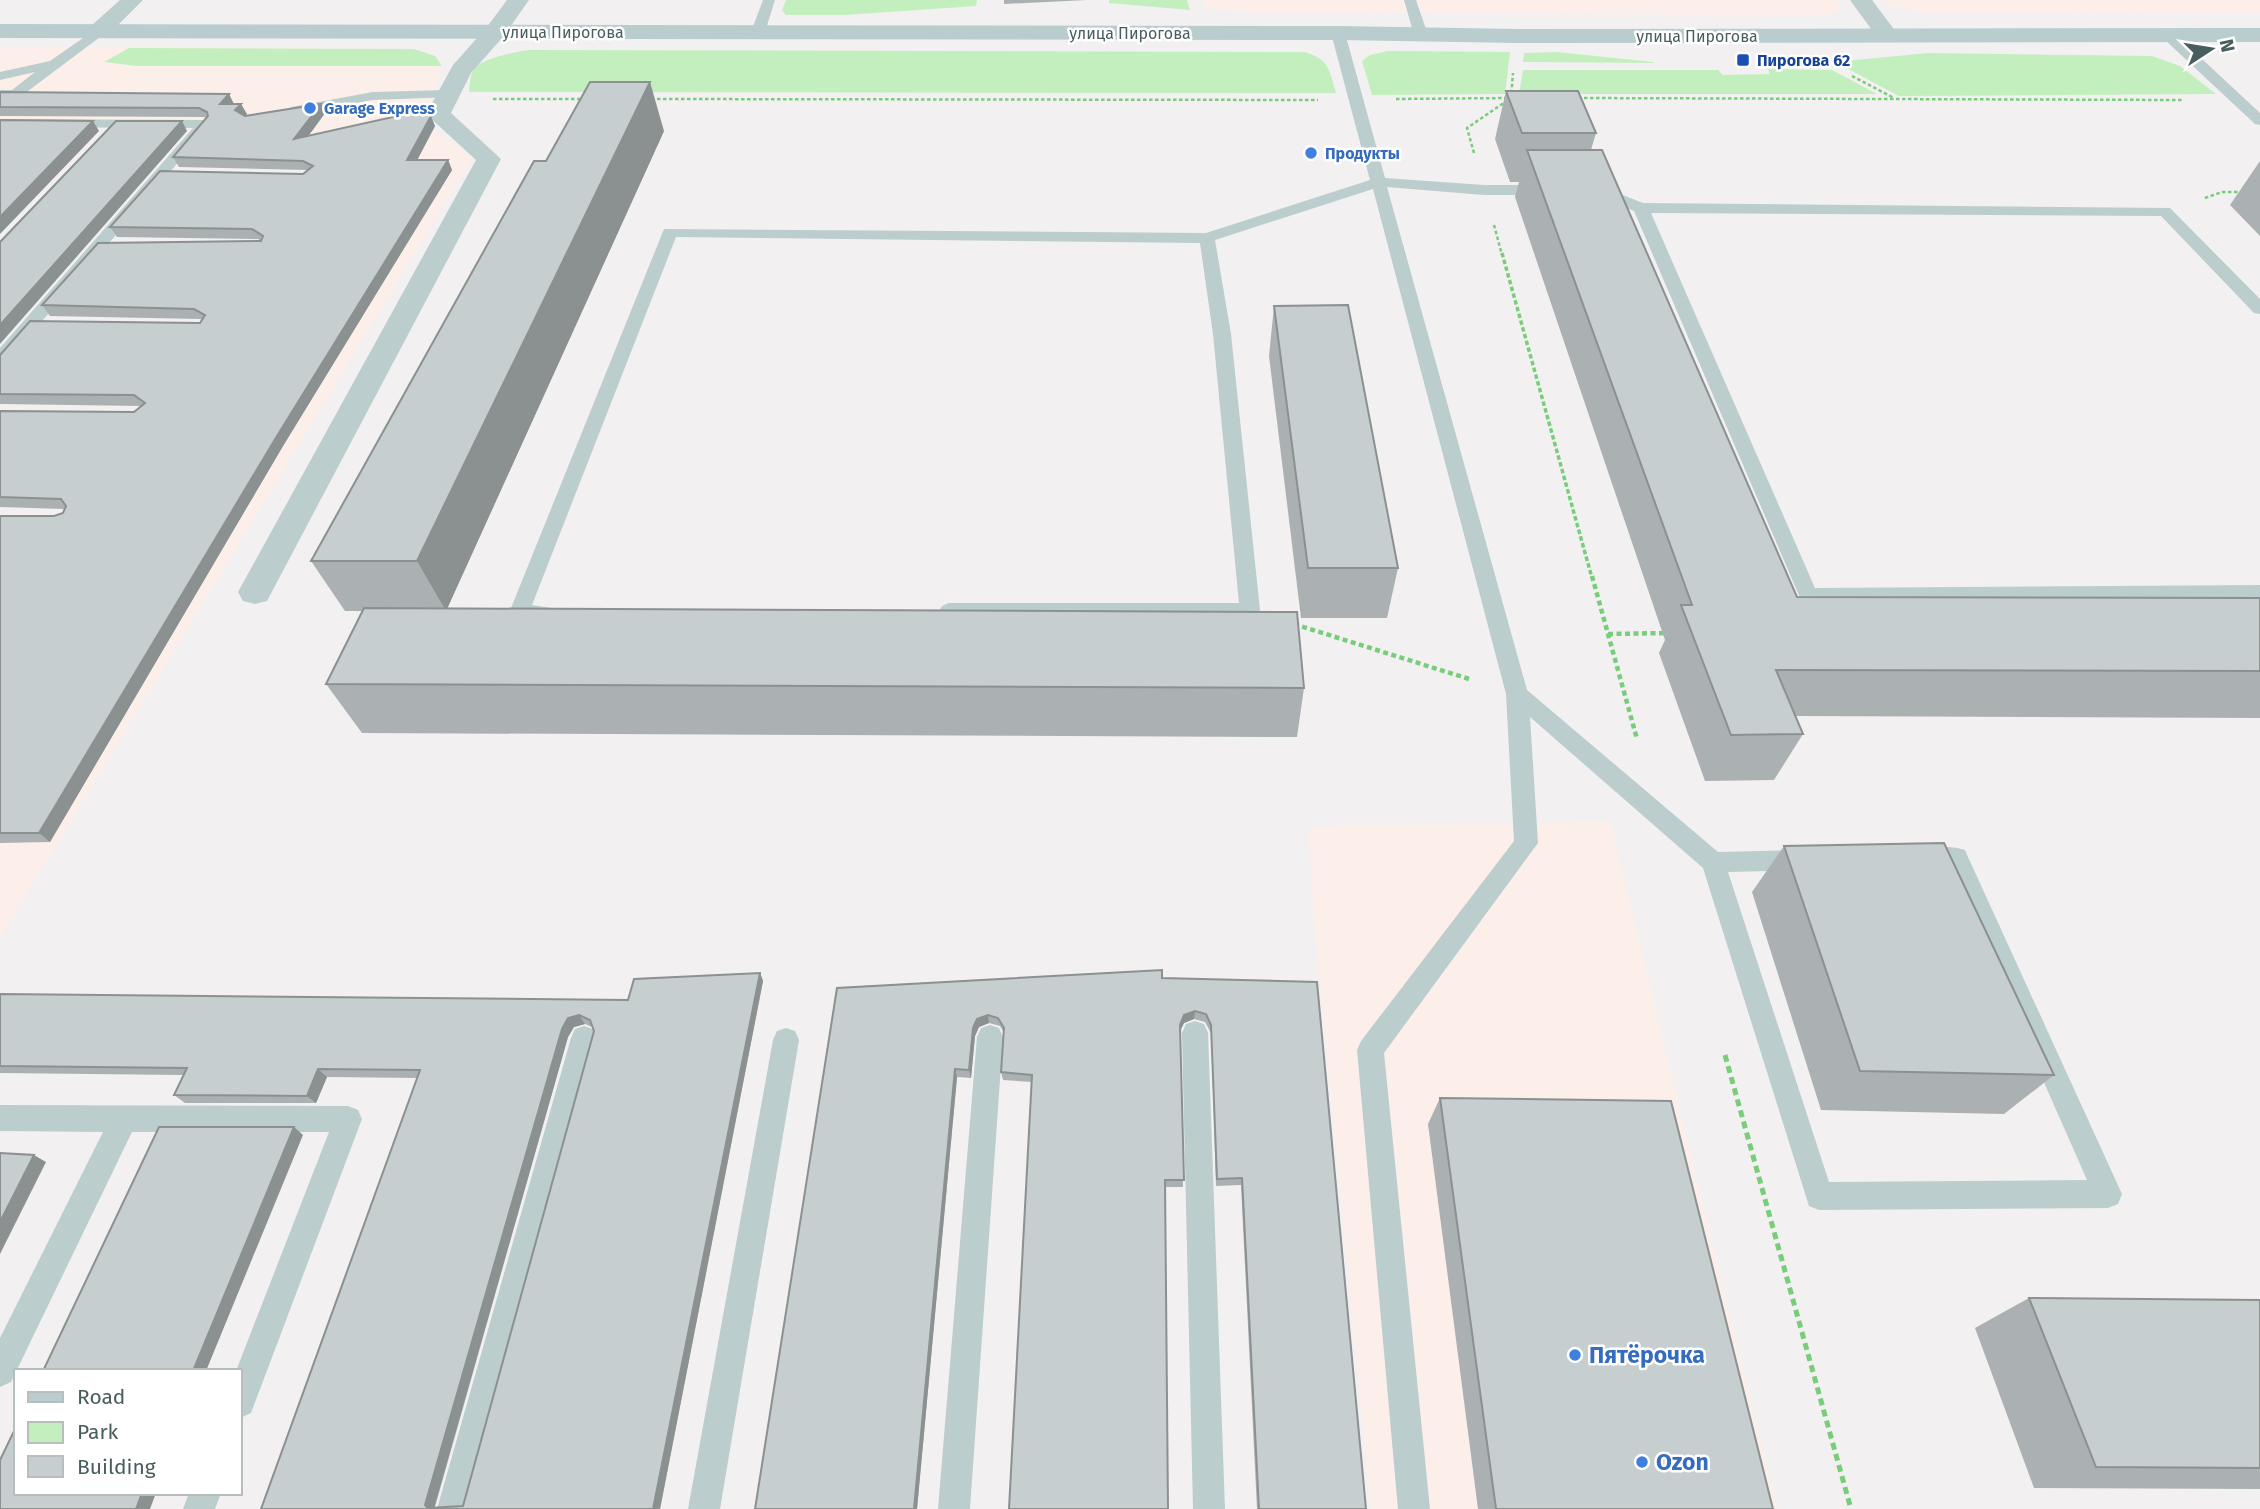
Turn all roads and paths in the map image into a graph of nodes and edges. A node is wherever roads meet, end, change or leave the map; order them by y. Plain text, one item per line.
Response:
1 (132, 0) edge
2 (517, 0) edge
3 (769, 0) edge
4 (1410, 0) edge
5 (1861, 0) edge
6 (0, 31) edge
7 (99, 31) junction
8 (495, 32) junction
9 (758, 32) junction
10 (1338, 33) junction
11 (1421, 35) junction
12 (2260, 35) edge
13 (1888, 36) junction
14 (2168, 36) junction
15 (56, 64) junction
16 (0, 76) edge
17 (0, 94) edge
18 (446, 96) junction
19 (1511, 98) edge
20 (1566, 98) edge
21 (597, 99) edge
22 (638, 99) edge
23 (1356, 100) junction
24 (2238, 100) junction
25 (277, 114) edge
26 (2260, 121) edge
27 (117, 124) junction
28 (4, 127) edge
29 (99, 143) edge
30 (160, 173) junction
31 (187, 174) edge
32 (1380, 182) junction
33 (2248, 192) dead end
34 (1641, 208) junction
35 (2165, 211) junction
36 (1207, 238) junction
37 (99, 245) junction
38 (126, 245) edge
39 (2260, 309) edge
40 (31, 323) junction
41 (57, 324) edge
42 (0, 359) edge
43 (256, 592) dead end
44 (2260, 592) edge
45 (1250, 610) junction
46 (933, 611) edge
47 (560, 613) edge
48 (1674, 633) edge
49 (1608, 634) dead end
50 (1517, 694) junction
51 (1902, 859) edge
52 (1835, 860) edge
53 (1713, 862) junction
54 (1195, 1032) dead end
55 (990, 1037) dead end
56 (584, 1038) dead end
57 (786, 1040) dead end
58 (0, 1118) edge
59 (124, 1118) junction
60 (0, 1371) edge
61 (242, 1397) edge
62 (453, 1509) edge
63 (704, 1509) edge
64 (954, 1509) edge
65 (1209, 1509) edge
66 (1415, 1509) edge

1 - 7 street
2 - 8 street
3 - 9 lane
4 - 11 lane
5 - 13 street
6 - 7 main road, улица Пирогова
7 - 8 main road, улица Пирогова
7 - 15 lane
8 - 9 main road, улица Пирогова
8 - 18 street
9 - 10 main road, улица Пирогова
10 - 11 main road, улица Пирогова
10 - 23 lane
11 - 13 main road, улица Пирогова
12 - 14 main road, улица Пирогова
13 - 14 main road, улица Пирогова
14 - 24 lane
15 - 16 lane
15 - 17 lane
18 - 21 path
18 - 25 lane
18 - 43 street
19 - 23 path
20 - 24 path
22 - 23 path
23 - 32 lane
24 - 26 lane
27 - 28 lane
27 - 29 lane
27 - 30 lane
30 - 31 lane
30 - 37 lane
32 - 34 lane
32 - 36 lane
32 - 50 lane
33 - 35 path
34 - 35 lane
34 - 44 lane
35 - 39 lane
36 - 45 lane
36 - 47 lane
37 - 38 lane
37 - 40 lane
40 - 41 lane
40 - 42 lane
45 - 46 lane
45 - 50 path
48 - 49 path
50 - 53 lane
50 - 66 lane
51 - 53 lane
52 - 53 lane
54 - 65 lane
55 - 64 lane
56 - 62 lane
57 - 63 lane
58 - 59 lane
59 - 60 lane
59 - 61 lane

